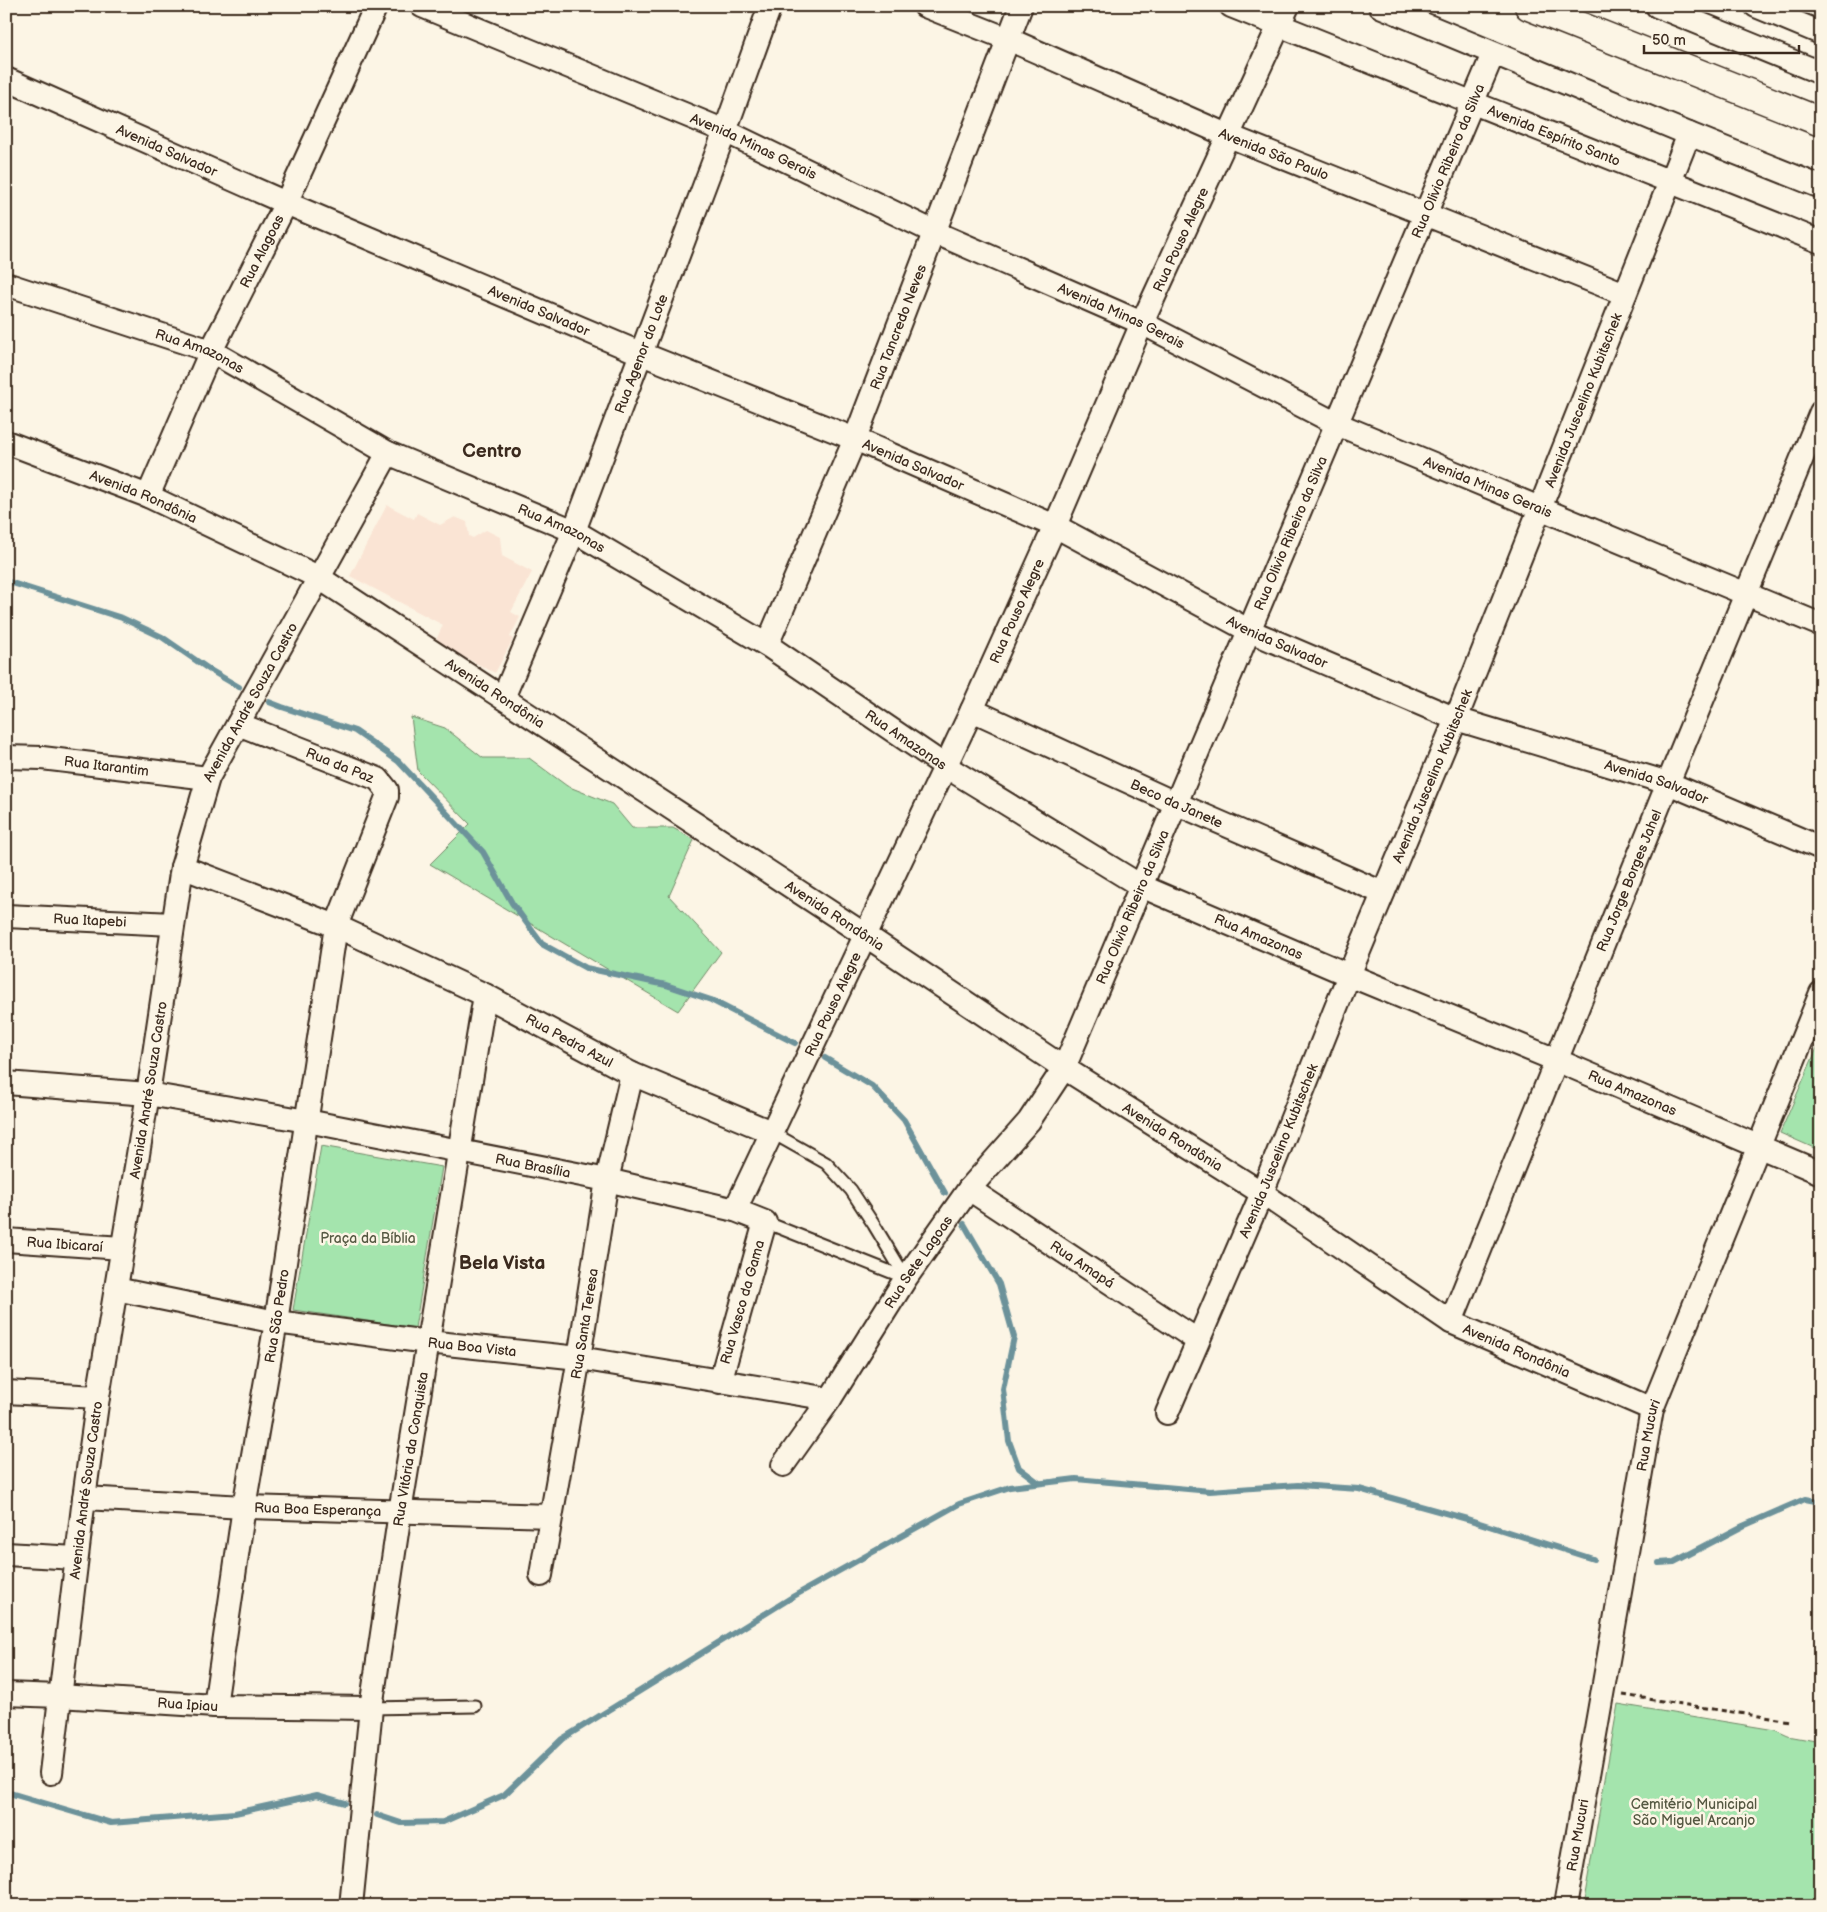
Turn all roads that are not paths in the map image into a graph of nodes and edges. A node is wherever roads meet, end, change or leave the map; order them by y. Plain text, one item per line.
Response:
1 (376, 6) edge
2 (422, 6) edge
3 (770, 6) edge
4 (925, 6) edge
5 (1021, 6) edge
6 (1231, 6) edge
7 (1380, 6) edge
8 (1529, 6) edge
9 (1658, 6) edge
10 (1756, 6) edge
11 (1284, 16) edge
12 (1821, 33) edge
13 (1008, 39) junction
14 (1493, 54) junction
15 (1821, 73) edge
16 (6, 79) edge
17 (1472, 102) junction
18 (1821, 122) edge
19 (726, 130) junction
20 (1689, 134) junction
21 (1229, 136) junction
22 (1669, 182) junction
23 (1821, 187) edge
24 (286, 203) junction
25 (1424, 214) junction
26 (934, 232) junction
27 (1821, 242) edge
28 (6, 284) edge
29 (1625, 294) junction
30 (1142, 323) junction
31 (211, 351) junction
32 (642, 354) junction
33 (1821, 412) edge
34 (1337, 424) junction
35 (854, 439) junction
36 (6, 442) edge
37 (388, 453) junction
38 (148, 496) junction
39 (1540, 508) junction
40 (1055, 526) junction
41 (574, 531) junction
42 (318, 577) junction
43 (1747, 594) junction
44 (1821, 624) edge
45 (1250, 631) junction
46 (767, 645) junction
47 (503, 698) junction
48 (972, 710) junction
49 (1456, 719) junction
50 (238, 724) junction
51 (6, 757) edge
52 (945, 766) junction
53 (208, 778) junction
54 (1668, 783) junction
55 (1175, 804) junction
56 (1821, 848) edge
57 (182, 868) junction
58 (1141, 886) junction
59 (1383, 893) junction
60 (6, 916) edge
61 (173, 924) junction
62 (336, 926) junction
63 (865, 935) junction
64 (1348, 976) junction
65 (1821, 992) edge
66 (485, 995) junction
67 (1556, 1060) junction
68 (1064, 1068) junction
69 (632, 1074) junction
70 (6, 1083) edge
71 (148, 1094) junction
72 (307, 1122) junction
73 (771, 1132) junction
74 (1758, 1146) junction
75 (459, 1152) junction
76 (1821, 1173) edge
77 (607, 1180) junction
78 (969, 1189) junction
79 (1262, 1193) junction
80 (735, 1210) junction
81 (765, 1222) junction
82 (6, 1240) edge
83 (122, 1248) junction
84 (906, 1278) junction
85 (116, 1289) junction
86 (276, 1322) junction
87 (1451, 1322) junction
88 (1197, 1340) junction
89 (428, 1342) junction
90 (579, 1358) junction
91 (720, 1382) junction
92 (6, 1392) edge
93 (98, 1397) junction
94 (830, 1399) junction
95 (1652, 1409) junction
96 (1167, 1413) dead end
97 (783, 1465) dead end
98 (84, 1498) junction
99 (244, 1507) junction
100 (400, 1512) junction
101 (551, 1516) junction
102 (6, 1554) edge
103 (76, 1558) junction
104 (541, 1575) dead end
105 (6, 1694) edge
106 (59, 1696) junction
107 (215, 1706) junction
108 (475, 1706) dead end
109 (371, 1708) junction
110 (51, 1773) dead end
111 (351, 1906) edge
112 (1565, 1906) edge

1 - 24 street, Rua Alagoas
2 - 19 street, Avenida Minas Gerais
3 - 19 street, Rua Agenor do Lote
4 - 13 street, Avenida São Paulo
5 - 13 street, Rua Tancredo Neves
6 - 11 street, Avenida Espírito Santo
7 - 14 street
8 - 18 highway
9 - 15 street
10 - 12 street
11 - 17 street, Avenida Espírito Santo
11 - 21 street, Rua Pouso Alegre
13 - 21 street, Avenida São Paulo
13 - 26 street, Rua Tancredo Neves
14 - 17 street, Rua Olivio Ribeiro da Silva
14 - 20 street
16 - 24 street, Avenida Salvador
17 - 22 street, Avenida Espírito Santo
17 - 25 street, Rua Olivio Ribeiro da Silva
19 - 26 street, Avenida Minas Gerais
19 - 32 street, Rua Agenor do Lote
20 - 22 street, Avenida Juscelino Kubitschek
20 - 23 street
21 - 25 street, Avenida São Paulo
21 - 30 street, Rua Pouso Alegre
22 - 27 street, Avenida Espírito Santo
22 - 29 street, Avenida Juscelino Kubitschek
24 - 31 street, Rua Alagoas
24 - 32 street, Avenida Salvador
25 - 29 street, Avenida São Paulo
25 - 34 street, Rua Olivio Ribeiro da Silva
26 - 30 street, Avenida Minas Gerais
26 - 35 street, Rua Tancredo Neves
28 - 31 street, Rua Amazonas
29 - 39 street, Avenida Juscelino Kubitschek
30 - 34 street, Avenida Minas Gerais
30 - 40 street, Rua Pouso Alegre
31 - 37 street, Rua Amazonas
31 - 38 street, Rua Alagoas
32 - 35 street, Avenida Salvador
32 - 41 street, Rua Agenor do Lote
33 - 43 street, Rua Jorge Borges Jahel
34 - 39 street, Avenida Minas Gerais
34 - 45 street, Rua Olivio Ribeiro da Silva
35 - 40 street, Avenida Salvador
35 - 46 street, Rua Tancredo Neves
36 - 38 street, Avenida Rondônia
37 - 41 street, Rua Amazonas
37 - 42 street, Avenida André Souza Castro
38 - 42 street, Avenida Rondônia
39 - 43 street, Avenida Minas Gerais
39 - 49 street, Avenida Juscelino Kubitschek
40 - 45 street, Avenida Salvador
40 - 48 street, Rua Pouso Alegre
41 - 46 street, Rua Amazonas
41 - 47 street, Rua Agenor do Lote
42 - 47 street, Avenida Rondônia
42 - 50 street, Avenida André Souza Castro
43 - 44 street, Avenida Minas Gerais
43 - 54 street, Rua Jorge Borges Jahel
45 - 49 street, Avenida Salvador
45 - 55 street, Rua Olivio Ribeiro da Silva
46 - 52 street, Rua Amazonas
47 - 63 street, Avenida Rondônia
48 - 52 street, Rua Pouso Alegre
48 - 55 street, Beco da Janete
49 - 54 street, Avenida Salvador
49 - 59 street, Avenida Juscelino Kubitschek
50 - 53 street, Avenida André Souza Castro
50 - 62 street, Rua da Paz
51 - 53 street, Rua Itarantim
52 - 58 street, Rua Amazonas
52 - 63 street, Rua Pouso Alegre
53 - 57 street, Avenida André Souza Castro
54 - 56 street, Avenida Salvador
54 - 67 street, Rua Jorge Borges Jahel
55 - 58 street, Rua Olivio Ribeiro da Silva
55 - 59 street, Beco da Janete
57 - 61 street, Avenida André Souza Castro
57 - 62 street, Rua Pedra Azul
58 - 64 street, Rua Amazonas
58 - 68 street, Rua Olivio Ribeiro da Silva
59 - 64 street, Avenida Juscelino Kubitschek
60 - 61 street, Rua Itapebi
61 - 71 street, Avenida André Souza Castro
62 - 66 street, Rua Pedra Azul
62 - 72 street, Rua São Pedro
63 - 68 street, Avenida Rondônia
63 - 73 street, Rua Pouso Alegre
64 - 67 street, Rua Amazonas
64 - 79 street, Avenida Juscelino Kubitschek
65 - 74 street, Rua Mucuri
66 - 69 street, Rua Pedra Azul
66 - 75 street, Rua Vitória da Conquista
67 - 74 street, Rua Amazonas
67 - 87 street, Rua Jorge Borges Jahel
68 - 78 street, Rua Sete Lagoas
68 - 79 street, Avenida Rondônia
69 - 73 street, Rua Pedra Azul
69 - 77 street, Rua Santa Teresa
70 - 71 street, Rua Brasília
71 - 72 street, Rua Brasília
71 - 83 street, Avenida André Souza Castro
72 - 75 street, Rua Brasília
72 - 86 street, Rua São Pedro
73 - 80 street, Rua Pouso Alegre
73 - 84 lane, Rua Pedra Azul
74 - 76 street, Rua Amazonas
74 - 95 street, Rua Mucuri
75 - 77 street, Rua Brasília
75 - 89 street, Rua Vitória da Conquista
77 - 80 street, Rua Brasília
77 - 90 street, Rua Santa Teresa
78 - 84 street, Rua Sete Lagoas
78 - 88 street, Rua Amapá
79 - 87 street, Avenida Rondônia
79 - 88 street, Avenida Juscelino Kubitschek
80 - 81 street, Rua Brasília
81 - 84 lane, Rua Brasília
81 - 91 street, Rua Vasco da Gama
82 - 83 street, Rua Ibicaraí
83 - 85 street, Avenida André Souza Castro
84 - 94 street, Rua Sete Lagoas
85 - 86 street, Rua Boa Vista
85 - 93 street, Avenida André Souza Castro
86 - 89 street, Rua Boa Vista
86 - 99 street, Rua São Pedro
87 - 95 street, Avenida Rondônia
88 - 96 street, Avenida Juscelino Kubitschek
89 - 90 street, Rua Boa Vista
89 - 100 street, Rua Vitória da Conquista
90 - 91 street, Rua Boa Vista
90 - 101 street, Rua Santa Teresa
91 - 94 street, Rua Boa Vista
92 - 93 street
93 - 98 street, Avenida André Souza Castro
94 - 97 street, Rua Sete Lagoas
95 - 112 street, Rua Mucuri
98 - 99 street, Rua Boa Esperança
98 - 103 street, Avenida André Souza Castro
99 - 100 street, Rua Boa Esperança
99 - 107 street, Rua São Pedro
100 - 101 street, Rua Boa Esperança
100 - 109 street, Rua Vitória da Conquista
101 - 104 street, Rua Santa Teresa
102 - 103 street
103 - 106 street, Avenida André Souza Castro
105 - 106 street, Rua Ipiau
106 - 107 street, Rua Ipiau
106 - 110 street, Avenida André Souza Castro
107 - 109 street, Rua Ipiau
108 - 109 lane
109 - 111 street, Rua Vitória da Conquista

